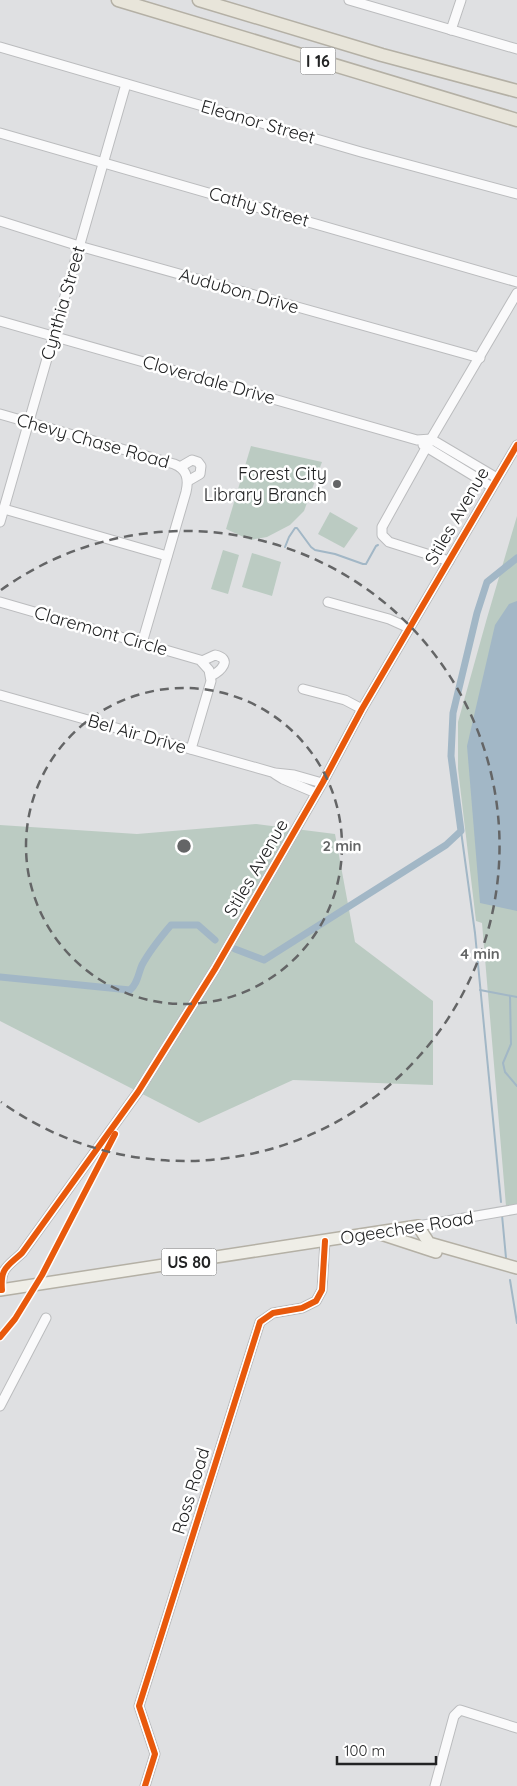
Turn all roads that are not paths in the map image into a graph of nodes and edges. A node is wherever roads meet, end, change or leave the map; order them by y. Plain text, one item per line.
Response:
1 (118, 0) edge
2 (199, 0) edge
3 (349, 0) edge
4 (460, 0) edge
5 (380, 4) edge
6 (451, 30) junction
7 (0, 47) edge
8 (517, 49) edge
9 (126, 84) junction
10 (517, 91) edge
11 (517, 120) edge
12 (0, 133) edge
13 (105, 162) junction
14 (517, 194) edge
15 (0, 221) edge
16 (79, 246) junction
17 (517, 282) edge
18 (517, 293) edge
19 (0, 321) edge
20 (54, 336) junction
21 (480, 358) junction
22 (0, 414) edge
23 (29, 422) junction
24 (431, 439) junction
25 (417, 440) junction
26 (517, 444) edge
27 (426, 448) junction
28 (180, 467) junction
29 (497, 478) junction
30 (188, 481) junction
31 (492, 487) junction
32 (4, 509) junction
33 (0, 522) edge
34 (167, 556) junction
35 (449, 561) junction
36 (0, 602) edge
37 (328, 602) dead end
38 (410, 628) junction
39 (142, 643) junction
40 (202, 661) junction
41 (211, 676) junction
42 (303, 689) dead end
43 (0, 695) edge
44 (362, 709) junction
45 (190, 749) junction
46 (275, 773) junction
47 (322, 783) junction
48 (316, 793) junction
49 (517, 1210) edge
50 (418, 1226) junction
51 (376, 1232) junction
52 (325, 1241) junction
53 (517, 1268) edge
54 (517, 1275) edge
55 (1, 1290) edge
56 (46, 1318) dead end
57 (0, 1406) edge
58 (517, 1728) edge
59 (436, 1784) edge
60 (145, 1786) edge
61 (446, 1786) edge

1 - 11 highway, I 16
2 - 10 highway, I 16
3 - 5 street
4 - 6 street
5 - 6 street
6 - 8 street
7 - 9 street, Eleanor Street
9 - 13 street, Cynthia Street
9 - 14 street, Eleanor Street
12 - 13 street, Cathy Street
13 - 16 street, Cynthia Street
13 - 17 street, Cathy Street
15 - 16 street, Audubon Drive
16 - 20 street, Cynthia Street
16 - 21 street, Audubon Drive
18 - 21 street
19 - 20 street, Cloverdale Drive
20 - 23 street, Cynthia Street
20 - 25 street, Cloverdale Drive
21 - 24 street
22 - 23 street, Chevy Chase Road
23 - 28 street, Chevy Chase Road
23 - 32 street, Cynthia Street
24 - 25 street, Cloverdale Drive
24 - 27 street
24 - 29 street
25 - 27 street, Cloverdale Drive
26 - 29 street, Stiles Avenue
27 - 31 street, Cloverdale Drive
27 - 35 street
28 - 30 street, Chevy Chase Road
28 - 30 street
29 - 31 street, Stiles Avenue
30 - 34 street, Chevy Chase Road
31 - 35 street, Stiles Avenue
32 - 33 street, Cynthia Street
32 - 34 street
34 - 39 street, Chevy Chase Road
35 - 38 street, Stiles Avenue
36 - 39 street, Claremont Circle
37 - 38 street
38 - 44 street, Stiles Avenue
39 - 40 street, Claremont Circle
40 - 41 street
40 - 41 street, Claremont Circle
41 - 45 street, Claremont Circle
42 - 44 street
43 - 45 street, Bel Air Drive
44 - 47 street, Stiles Avenue
45 - 46 street, Bel Air Drive
46 - 47 street, Bel Air Drive
46 - 48 street, Bel Air Drive
47 - 48 street, Stiles Avenue
48 - 55 street, Stiles Avenue
49 - 50 street, Ogeechee Road
50 - 51 main road, Ogeechee Road / US 80
50 - 53 main road
51 - 52 main road, Ogeechee Road / US 80
51 - 54 main road, US 80
52 - 55 main road, Ogeechee Road / US 80
52 - 60 street, Ross Road
56 - 57 street
58 - 59 street
59 - 61 street

